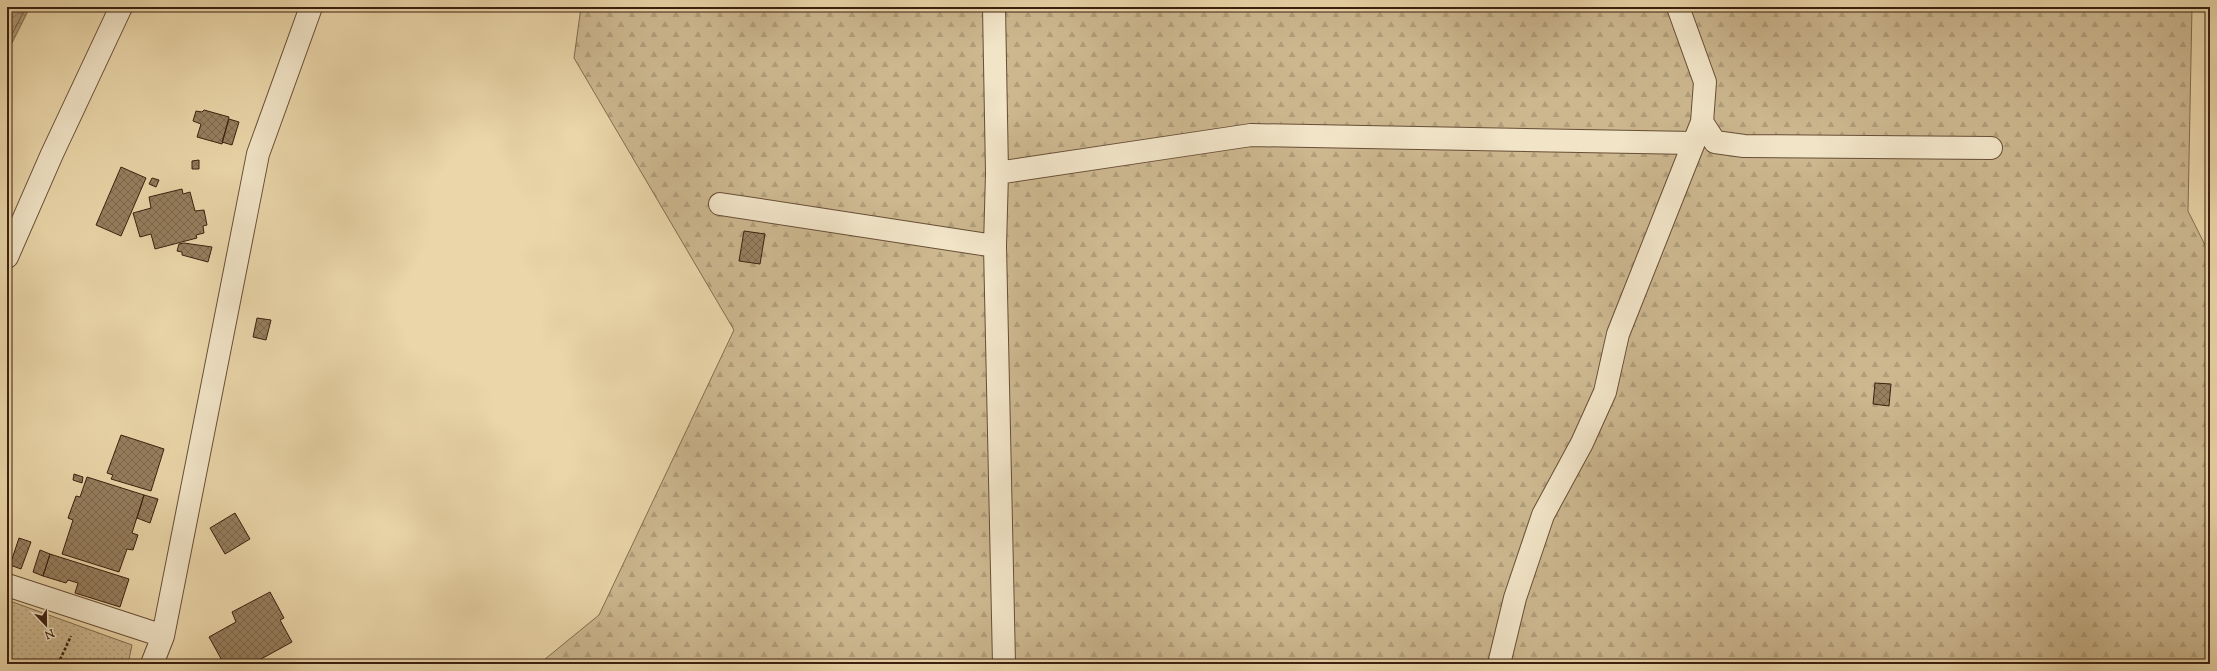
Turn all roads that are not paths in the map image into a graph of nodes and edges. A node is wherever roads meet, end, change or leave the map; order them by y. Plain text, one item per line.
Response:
1 (121, 7) edge
2 (311, 7) edge
3 (994, 7) edge
4 (1678, 7) edge
5 (1702, 122) junction
6 (1694, 143) junction
7 (1990, 148) dead end
8 (997, 173) junction
9 (720, 204) dead end
10 (995, 246) junction
11 (7, 257) edge
12 (7, 584) edge
13 (163, 636) junction
14 (152, 664) edge
15 (1004, 664) edge
16 (1499, 664) edge

1 - 11 street
2 - 13 street
3 - 8 street
4 - 5 street
5 - 6 street
5 - 7 street
6 - 8 street
6 - 16 street
8 - 10 street
9 - 10 street
10 - 15 street
12 - 13 street
13 - 14 street

